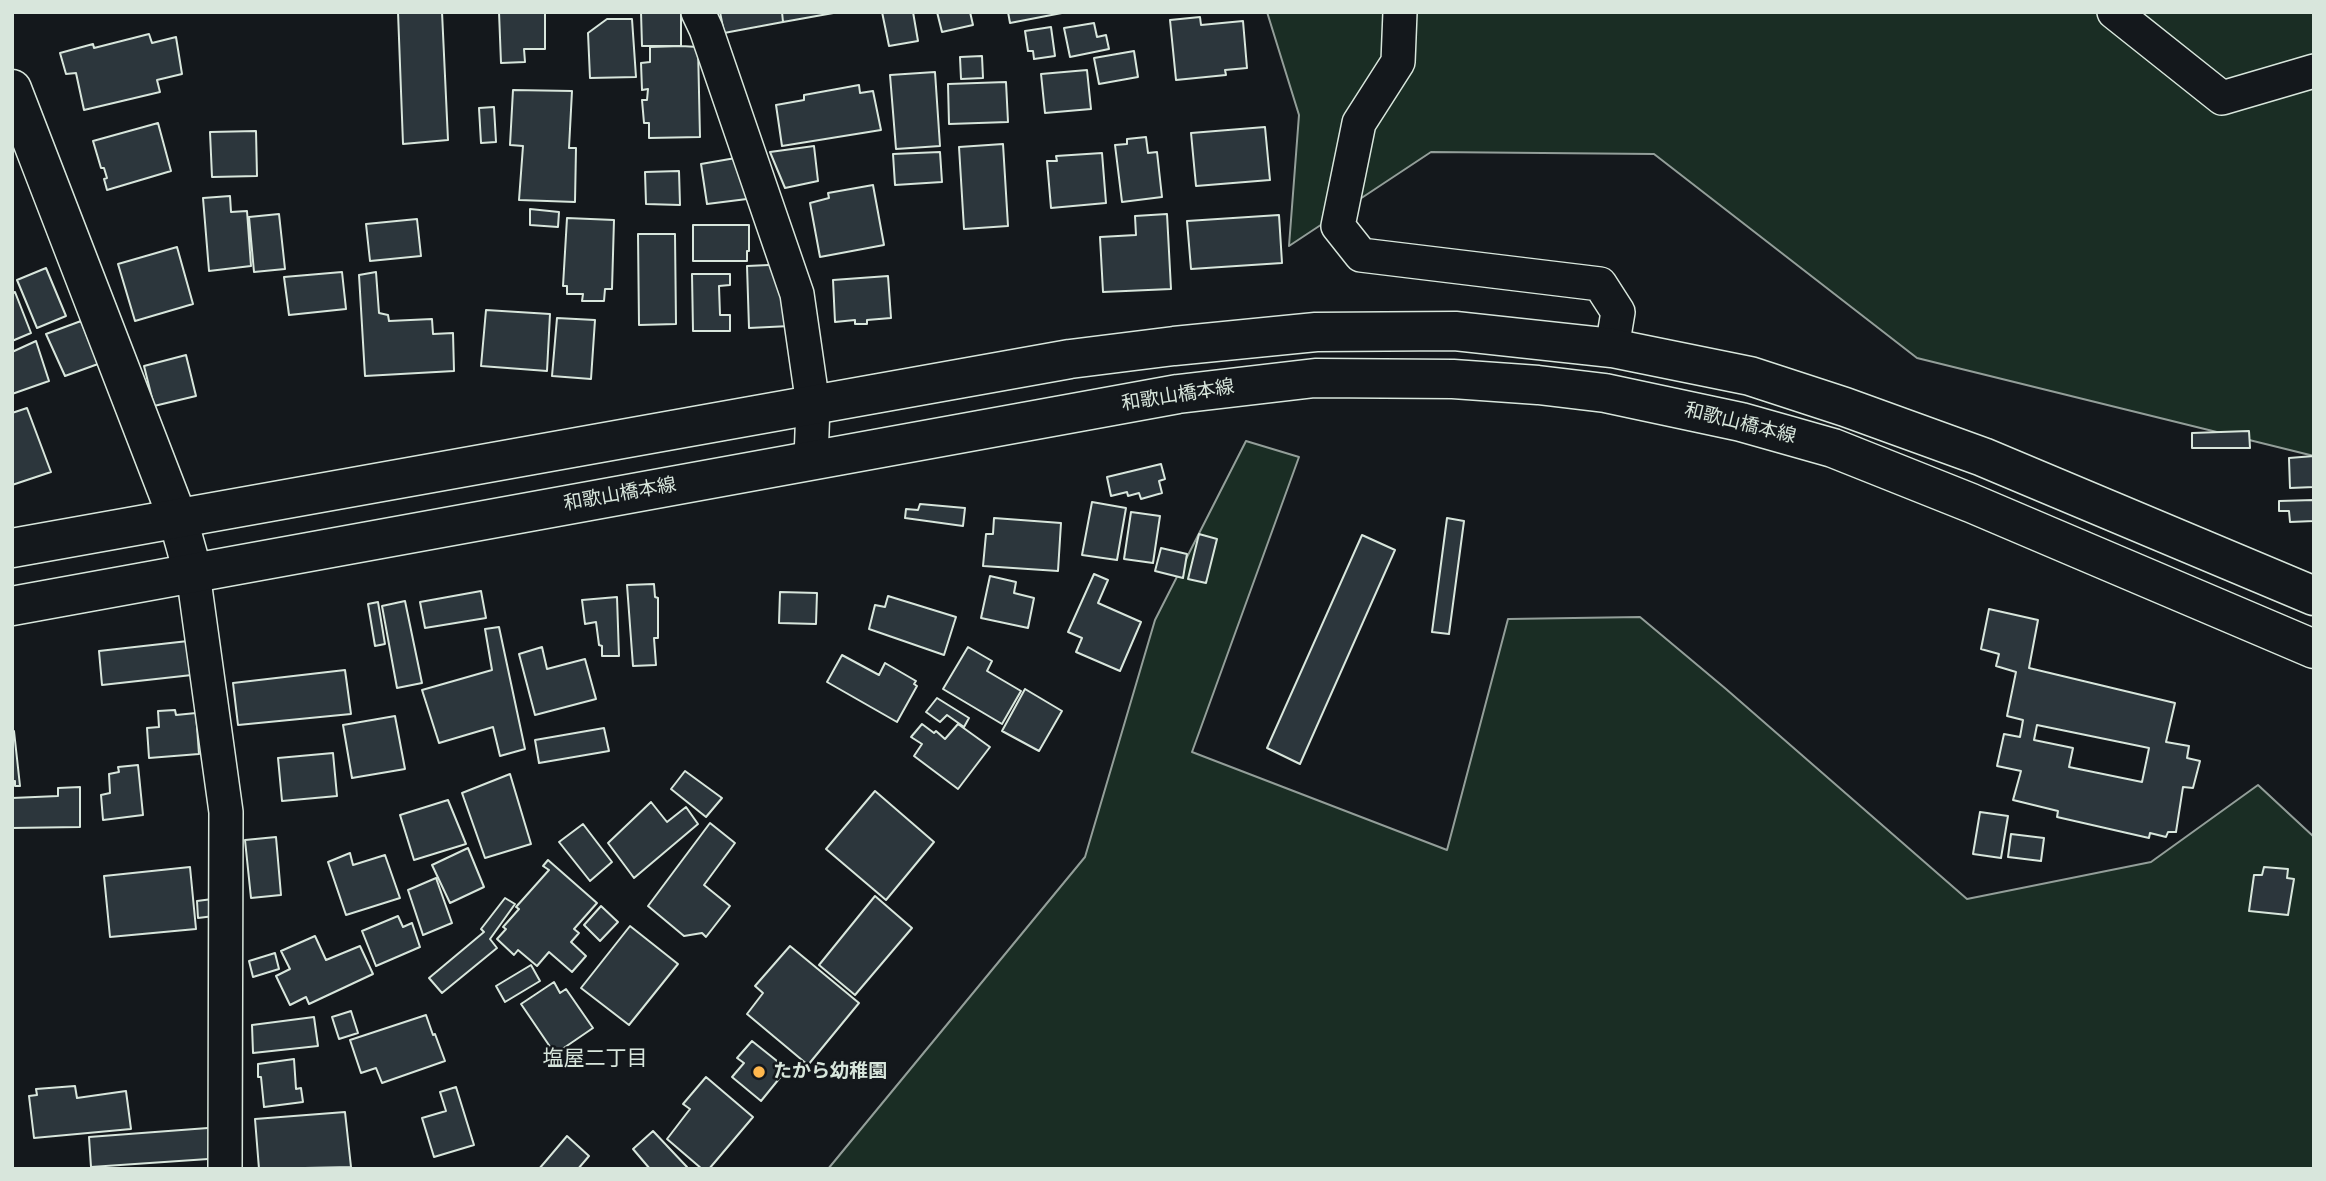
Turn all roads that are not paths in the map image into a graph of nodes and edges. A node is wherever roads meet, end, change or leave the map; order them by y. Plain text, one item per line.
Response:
1 (698, 12) edge
2 (1400, 12) edge
3 (2114, 12) edge
4 (2314, 71) edge
5 (12, 89) edge
6 (1612, 348) junction
7 (813, 405) junction
8 (811, 460) junction
9 (178, 519) junction
10 (12, 548) edge
11 (193, 573) junction
12 (2314, 596) edge
13 (12, 606) edge
14 (2314, 649) edge
15 (225, 1169) edge

1 - 7 street
2 - 6 street
3 - 4 street
5 - 9 main road
6 - 7 main road
6 - 12 main road
7 - 8 street
7 - 9 main road
8 - 11 main road, 和歌山橋本線
8 - 14 main road, 和歌山橋本線
9 - 10 main road
9 - 11 main road
11 - 13 main road, 和歌山橋本線
11 - 15 street

